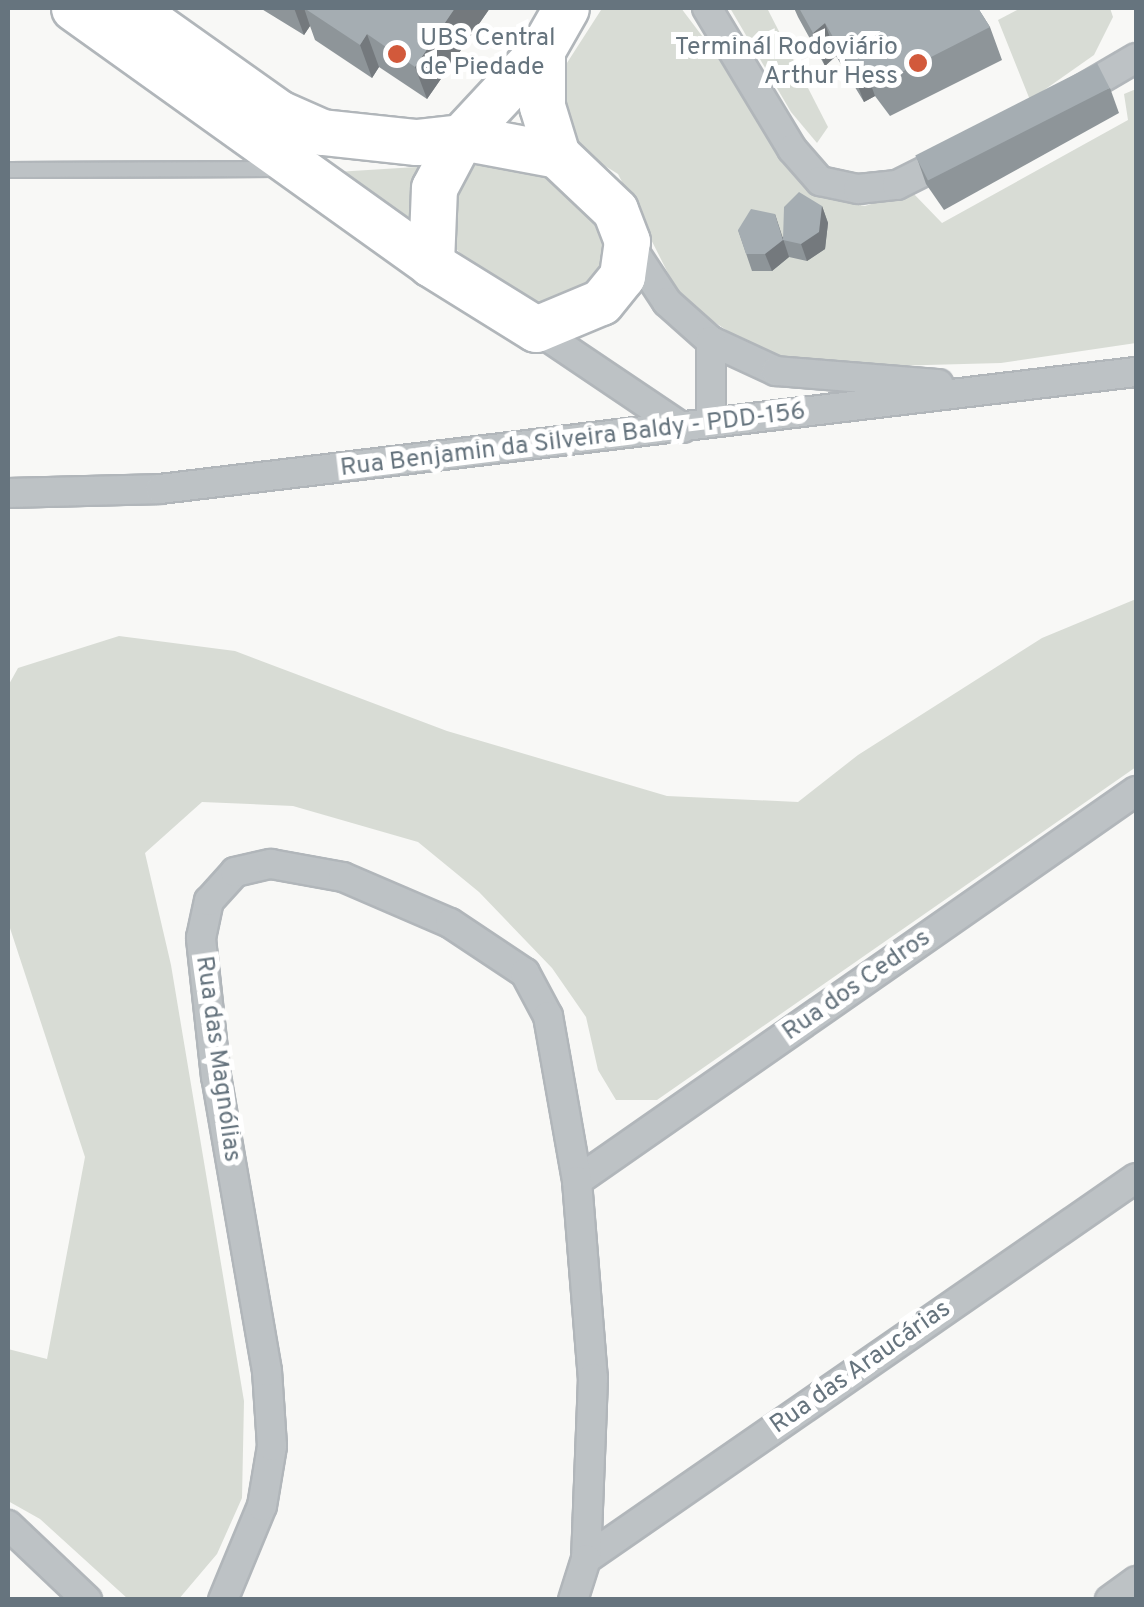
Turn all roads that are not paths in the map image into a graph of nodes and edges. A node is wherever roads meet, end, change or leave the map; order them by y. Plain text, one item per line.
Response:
1 (74, 8) edge
2 (131, 8) edge
3 (566, 8) edge
4 (707, 8) edge
5 (542, 50) junction
6 (1136, 58) edge
7 (1051, 106) edge
8 (461, 137) junction
9 (982, 141) edge
10 (416, 142) junction
11 (558, 155) junction
12 (298, 168) junction
13 (8, 170) edge
14 (627, 240) junction
15 (431, 264) junction
16 (536, 330) junction
17 (711, 340) junction
18 (776, 372) junction
19 (1136, 372) edge
20 (1054, 384) junction
21 (803, 414) junction
22 (696, 426) junction
23 (8, 493) edge
24 (1136, 792) edge
25 (1136, 1178) edge
26 (576, 1181) junction
27 (8, 1525) edge
28 (586, 1559) junction
29 (1136, 1580) edge
30 (87, 1600) edge
31 (222, 1600) edge
32 (572, 1600) edge
33 (1110, 1600) edge

1 - 12 main road
2 - 10 main road
3 - 5 main road
4 - 9 street
5 - 8 main road
5 - 11 main road
6 - 7 street
8 - 10 main road
8 - 11 main road
8 - 15 main road
10 - 12 main road
11 - 14 main road
12 - 13 lane
12 - 15 main road
14 - 16 main road
14 - 17 street
15 - 16 main road
16 - 22 street
17 - 18 street
17 - 22 street
18 - 20 street
18 - 21 street
19 - 20 street, Rua Benjamin da Silveira Baldy - PDD-156
20 - 21 street, Rua Benjamin da Silveira Baldy - PDD-156
21 - 22 street, Rua Benjamin da Silveira Baldy - PDD-156
22 - 23 street, Rua Benjamin da Silveira Baldy - PDD-156
24 - 26 street, Rua dos Cedros
25 - 28 street, Rua das Araucárias
26 - 28 street, Rua das Magnólias
26 - 31 street, Rua das Magnólias
27 - 30 street
28 - 32 street, Rua das Magnólias
29 - 33 street

